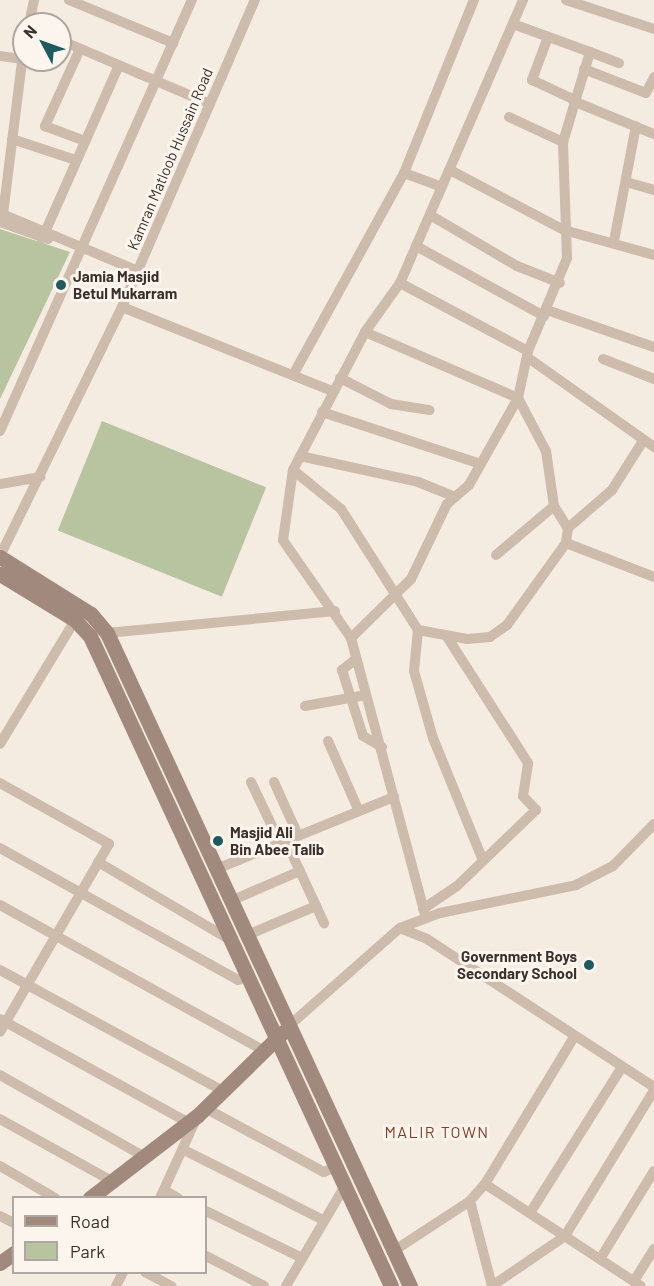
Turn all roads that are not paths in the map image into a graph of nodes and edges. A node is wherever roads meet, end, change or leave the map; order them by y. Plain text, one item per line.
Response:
1 (69, 0) edge
2 (255, 0) edge
3 (474, 0) edge
4 (523, 0) edge
5 (566, 0) edge
6 (188, 1) edge
7 (654, 16) edge
8 (513, 24) junction
9 (652, 28) edge
10 (548, 37) junction
11 (173, 43) junction
12 (72, 45) edge
13 (80, 49) junction
14 (590, 52) junction
15 (619, 63) dead end
16 (119, 65) junction
17 (584, 69) junction
18 (20, 72) edge
19 (654, 77) edge
20 (157, 82) junction
21 (573, 100) junction
22 (210, 104) junction
23 (509, 117) dead end
24 (636, 126) junction
25 (654, 134) edge
26 (12, 139) junction
27 (85, 141) junction
28 (563, 142) junction
29 (76, 160) junction
30 (450, 170) junction
31 (404, 173) junction
32 (626, 182) junction
33 (442, 187) junction
34 (654, 190) edge
35 (430, 215) junction
36 (1, 216) edge
37 (564, 230) junction
38 (43, 235) junction
39 (614, 241) junction
40 (416, 246) junction
41 (84, 250) junction
42 (654, 255) edge
43 (138, 271) junction
44 (560, 283) junction
45 (400, 284) junction
46 (122, 307) junction
47 (546, 313) junction
48 (365, 332) junction
49 (654, 347) edge
50 (527, 354) junction
51 (603, 359) dead end
52 (293, 375) junction
53 (340, 378) junction
54 (654, 379) edge
55 (332, 391) junction
56 (518, 398) junction
57 (430, 410) dead end
58 (322, 412) junction
59 (0, 431) edge
60 (643, 441) junction
61 (654, 447) edge
62 (300, 456) junction
63 (481, 464) junction
64 (293, 470) junction
65 (40, 477) junction
66 (0, 484) edge
67 (455, 497) junction
68 (554, 506) junction
69 (568, 528) junction
70 (566, 543) junction
71 (496, 555) dead end
72 (0, 556) edge
73 (0, 574) edge
74 (654, 577) edge
75 (397, 597) junction
76 (335, 611) junction
77 (75, 620) junction
78 (418, 630) junction
79 (107, 633) junction
80 (447, 636) junction
81 (351, 638) junction
82 (356, 659) junction
83 (366, 695) junction
84 (351, 698) junction
85 (305, 706) dead end
86 (328, 741) dead end
87 (0, 744) edge
88 (382, 747) junction
89 (164, 755) junction
90 (150, 763) junction
91 (251, 782) dead end
92 (274, 782) dead end
93 (0, 783) edge
94 (394, 797) junction
95 (358, 809) junction
96 (654, 824) edge
97 (297, 834) junction
98 (282, 840) junction
99 (0, 848) edge
100 (482, 858) junction
101 (98, 862) junction
102 (219, 868) junction
103 (300, 871) junction
104 (80, 892) junction
105 (233, 900) junction
106 (0, 905) edge
107 (316, 906) junction
108 (425, 914) junction
109 (324, 923) dead end
110 (400, 928) junction
111 (250, 934) junction
112 (55, 936) junction
113 (235, 943) junction
114 (0, 970) edge
115 (249, 976) junction
116 (27, 984) junction
117 (3, 1020) edge
118 (291, 1024) junction
119 (0, 1032) edge
120 (574, 1037) junction
121 (277, 1039) junction
122 (265, 1051) junction
123 (621, 1067) junction
124 (0, 1075) edge
125 (654, 1088) edge
126 (223, 1091) junction
127 (197, 1116) junction
128 (0, 1119) edge
129 (184, 1150) junction
130 (145, 1157) junction
131 (0, 1166) edge
132 (335, 1167) junction
133 (654, 1171) edge
134 (112, 1181) junction
135 (485, 1184) junction
136 (345, 1186) junction
137 (162, 1194) edge
138 (53, 1196) edge
139 (91, 1196) edge
140 (470, 1200) junction
141 (207, 1211) edge
142 (530, 1213) junction
143 (323, 1220) junction
144 (565, 1236) junction
145 (654, 1249) edge
146 (392, 1251) junction
147 (207, 1257) edge
148 (302, 1258) junction
149 (600, 1259) junction
150 (149, 1274) edge
151 (638, 1284) edge
152 (171, 1286) edge
153 (264, 1286) edge
154 (286, 1286) edge
155 (391, 1286) edge
156 (410, 1286) edge
157 (492, 1286) edge

1 - 11 street
2 - 22 street, Kamran Matloob Hussain Road
3 - 31 street
4 - 8 street
5 - 9 street
6 - 11 street
7 - 9 street
8 - 10 street
8 - 30 street
10 - 14 street
10 - 21 street
11 - 20 street
12 - 13 street
13 - 16 street
13 - 27 street
14 - 15 street
14 - 17 street
16 - 20 street
16 - 27 street
17 - 19 street
17 - 21 street
18 - 26 street
20 - 22 street
20 - 41 street
21 - 24 street
21 - 28 street
22 - 43 street, Kamran Matloob Hussain Road
23 - 28 street
24 - 25 street
24 - 32 street
26 - 29 street
26 - 36 street
27 - 29 street
28 - 37 street
29 - 38 street
30 - 33 street
30 - 37 street
31 - 33 street
31 - 52 street
32 - 34 street
32 - 39 street
33 - 35 street
35 - 40 street
35 - 44 street
36 - 38 street
37 - 39 street
37 - 44 street
38 - 41 street
39 - 42 street
40 - 45 street
40 - 47 street
41 - 43 street
41 - 59 street
43 - 46 street, Kamran Matloob Hussain Road
44 - 47 street
45 - 48 street
45 - 50 street
46 - 52 street
46 - 65 street, Kamran Matloob Hussain Road
47 - 49 street
47 - 50 street
48 - 53 street
48 - 56 street
50 - 56 street
50 - 60 street
51 - 54 street
52 - 55 street
53 - 55 street
53 - 57 street
55 - 58 street
56 - 63 street
56 - 68 street
58 - 62 street
58 - 63 street
60 - 61 street
60 - 69 street
62 - 64 street
62 - 67 street
63 - 67 street
64 - 75 street
64 - 76 street
65 - 66 street
65 - 72 street, Kamran Matloob Hussain Road
67 - 75 street
68 - 69 street
68 - 71 street
69 - 70 street
70 - 74 street
70 - 80 street
72 - 79 main road
73 - 77 main road
75 - 78 street
75 - 81 street
76 - 79 street
76 - 81 street
77 - 87 street
77 - 90 main road
78 - 80 street
78 - 100 street
79 - 89 main road
80 - 100 street
81 - 82 street
82 - 83 street
82 - 84 street
83 - 84 street
83 - 88 street
84 - 85 street
84 - 88 street
86 - 95 street
88 - 94 street
89 - 90 main road
89 - 102 main road
90 - 113 main road
91 - 98 street
92 - 97 street
93 - 101 street
94 - 95 street
94 - 108 street
95 - 97 street
96 - 108 street
97 - 98 street
98 - 102 street
98 - 103 street
99 - 104 street
100 - 108 street
101 - 104 street
101 - 113 street
102 - 105 main road
103 - 105 street
103 - 107 street
104 - 112 street
104 - 115 street
105 - 111 main road
106 - 112 street
107 - 109 street
107 - 111 street
108 - 110 street
110 - 118 street
110 - 120 street
111 - 118 main road
112 - 116 street
112 - 122 street
113 - 115 main road
114 - 116 street
115 - 121 main road
116 - 117 street
116 - 126 street
117 - 119 street
117 - 127 street
118 - 121 main road
118 - 146 main road
120 - 123 street
120 - 135 street
121 - 122 main road
121 - 132 main road
122 - 126 main road
123 - 125 street
123 - 142 street
124 - 130 street
125 - 144 street
126 - 127 main road
127 - 129 street
127 - 130 main road
127 - 132 street
128 - 134 street
129 - 137 street
129 - 143 street
130 - 134 main road
131 - 138 street
132 - 136 main road
133 - 149 street
134 - 139 main road
135 - 140 street
135 - 142 street
136 - 143 street
136 - 155 main road
140 - 146 street
140 - 157 street
141 - 148 street
142 - 144 street
143 - 148 street
144 - 149 street
144 - 157 street
145 - 151 street
146 - 156 main road
147 - 153 street
148 - 154 street
149 - 151 street
150 - 152 street

